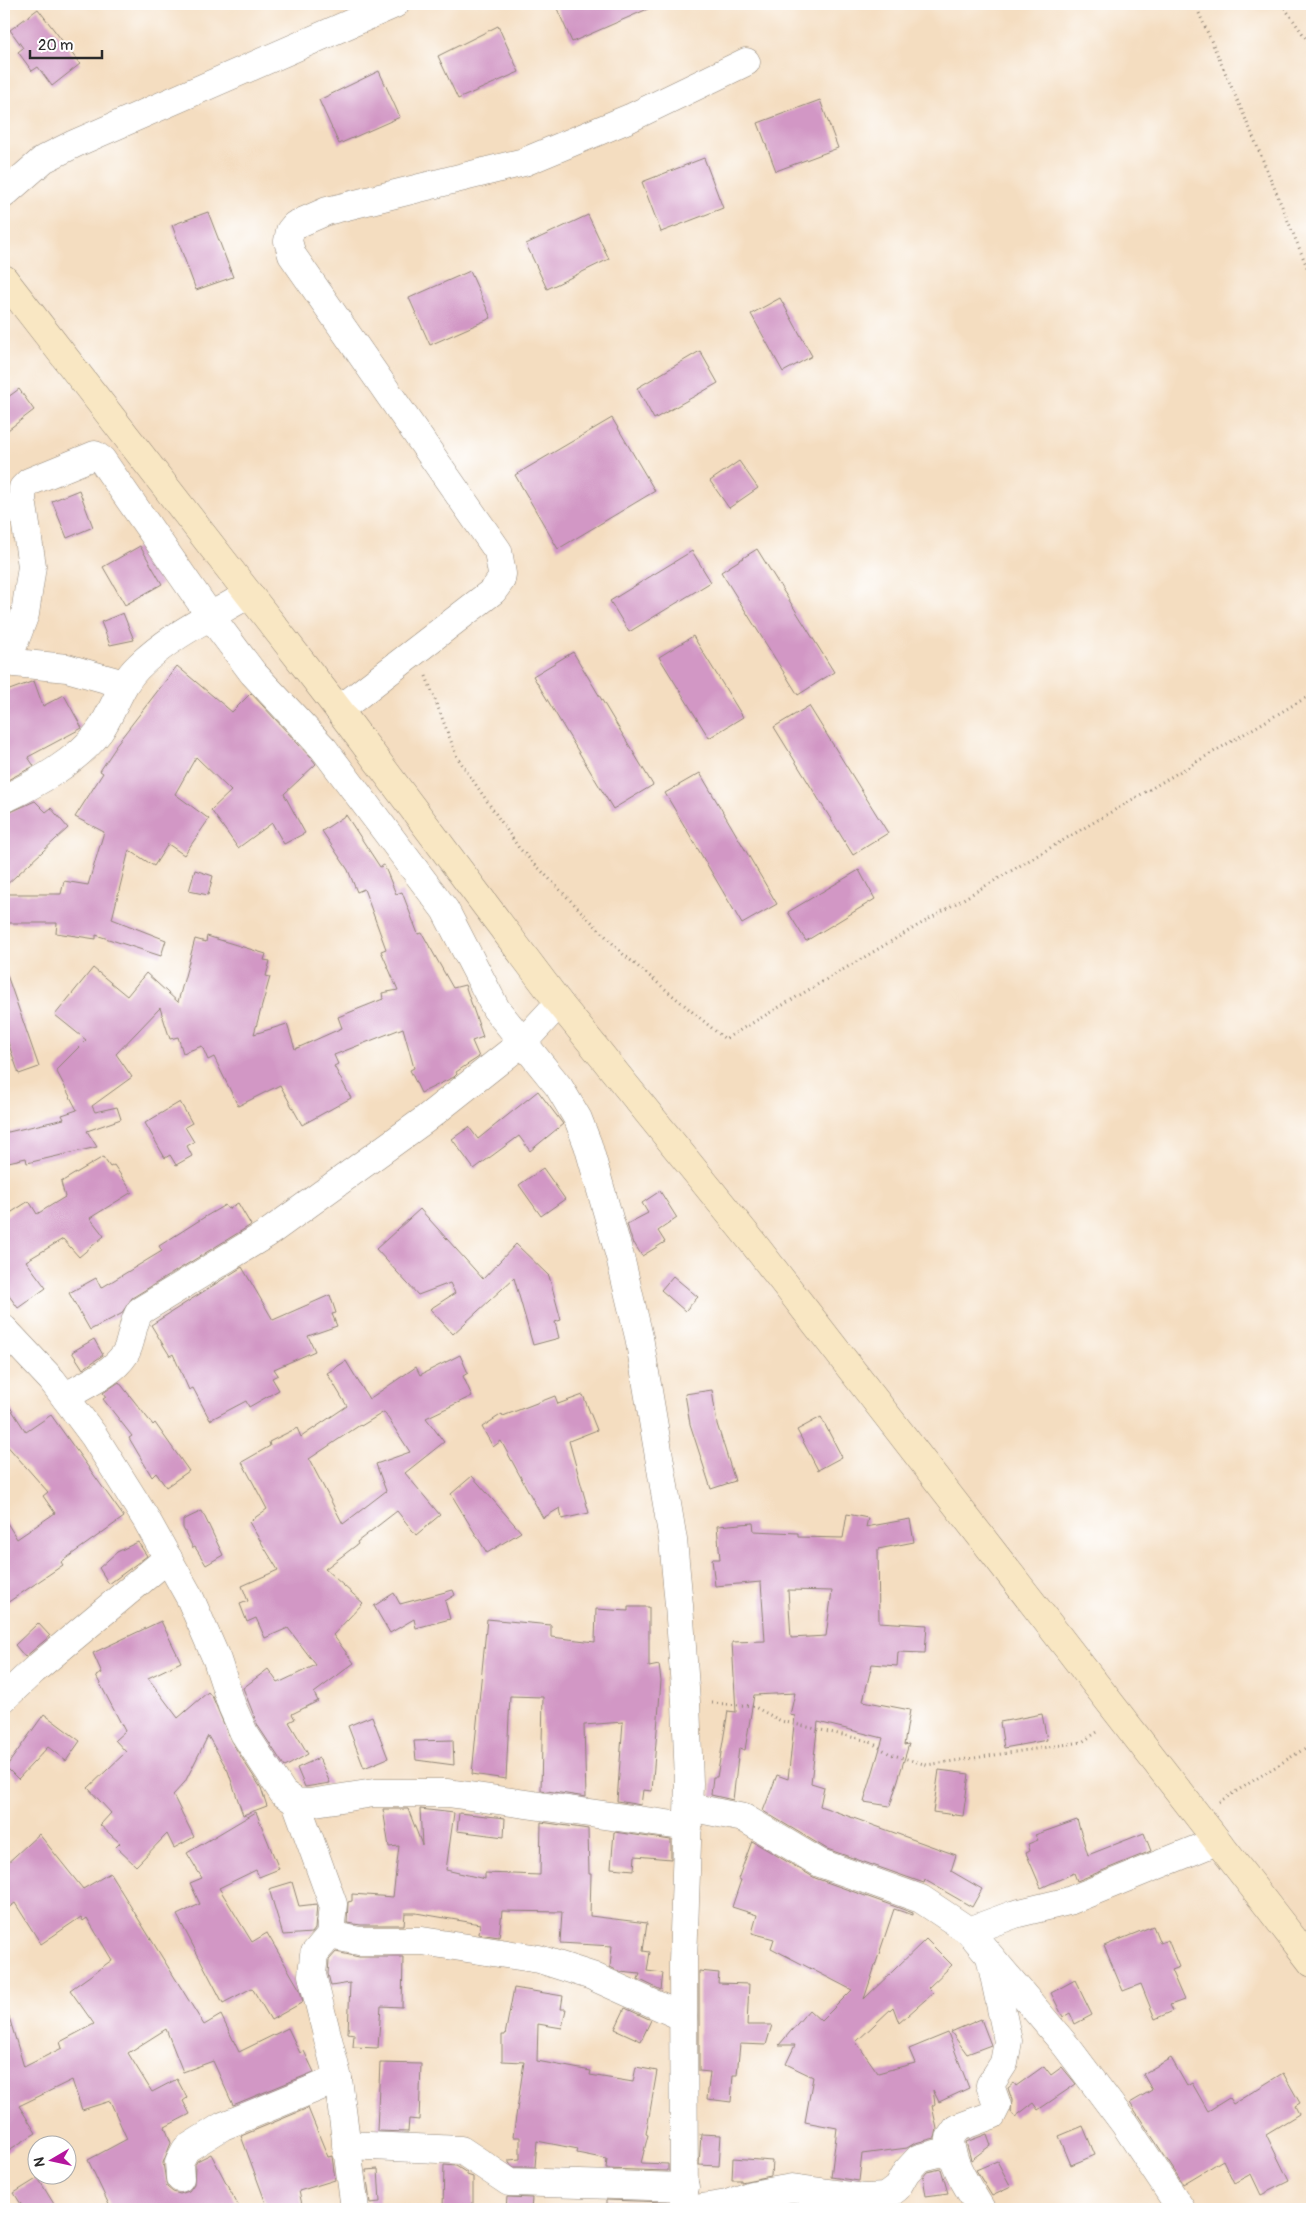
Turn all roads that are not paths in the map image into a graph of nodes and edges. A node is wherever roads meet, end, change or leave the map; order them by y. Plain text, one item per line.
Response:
1 (395, 4) edge
2 (746, 62) dead end
3 (4, 194) edge
4 (4, 279) edge
5 (249, 594) junction
6 (211, 617) junction
7 (5, 662) edge
8 (124, 684) junction
9 (339, 710) junction
10 (4, 799) edge
11 (560, 1003) junction
12 (523, 1042) junction
13 (4, 1329) edge
14 (65, 1397) junction
15 (168, 1558) junction
16 (4, 1698) edge
17 (296, 1802) junction
18 (688, 1818) junction
19 (1217, 1841) junction
20 (969, 1931) junction
21 (330, 1935) junction
22 (990, 1957) junction
23 (1312, 1963) edge
24 (683, 2017) junction
25 (338, 2080) junction
26 (346, 2145) junction
27 (951, 2150) junction
28 (180, 2178) dead end
29 (688, 2202) edge
30 (355, 2209) edge
31 (981, 2209) edge
32 (1181, 2209) edge

1 - 3 street
2 - 9 street
4 - 5 main road
5 - 6 street
5 - 9 main road
6 - 7 street
6 - 8 street
6 - 12 street
7 - 8 street
8 - 10 street
9 - 11 main road
11 - 12 street
11 - 19 main road
12 - 14 street
12 - 18 street
13 - 14 street
14 - 15 street
15 - 16 street
15 - 17 street
17 - 18 street
17 - 21 street
18 - 20 street
18 - 24 street
19 - 20 street
19 - 23 main road
20 - 22 street
21 - 24 street
21 - 25 street
22 - 27 street
22 - 32 street
24 - 29 street
25 - 26 street
25 - 28 street
26 - 29 street
26 - 30 street
27 - 29 street
27 - 31 street

